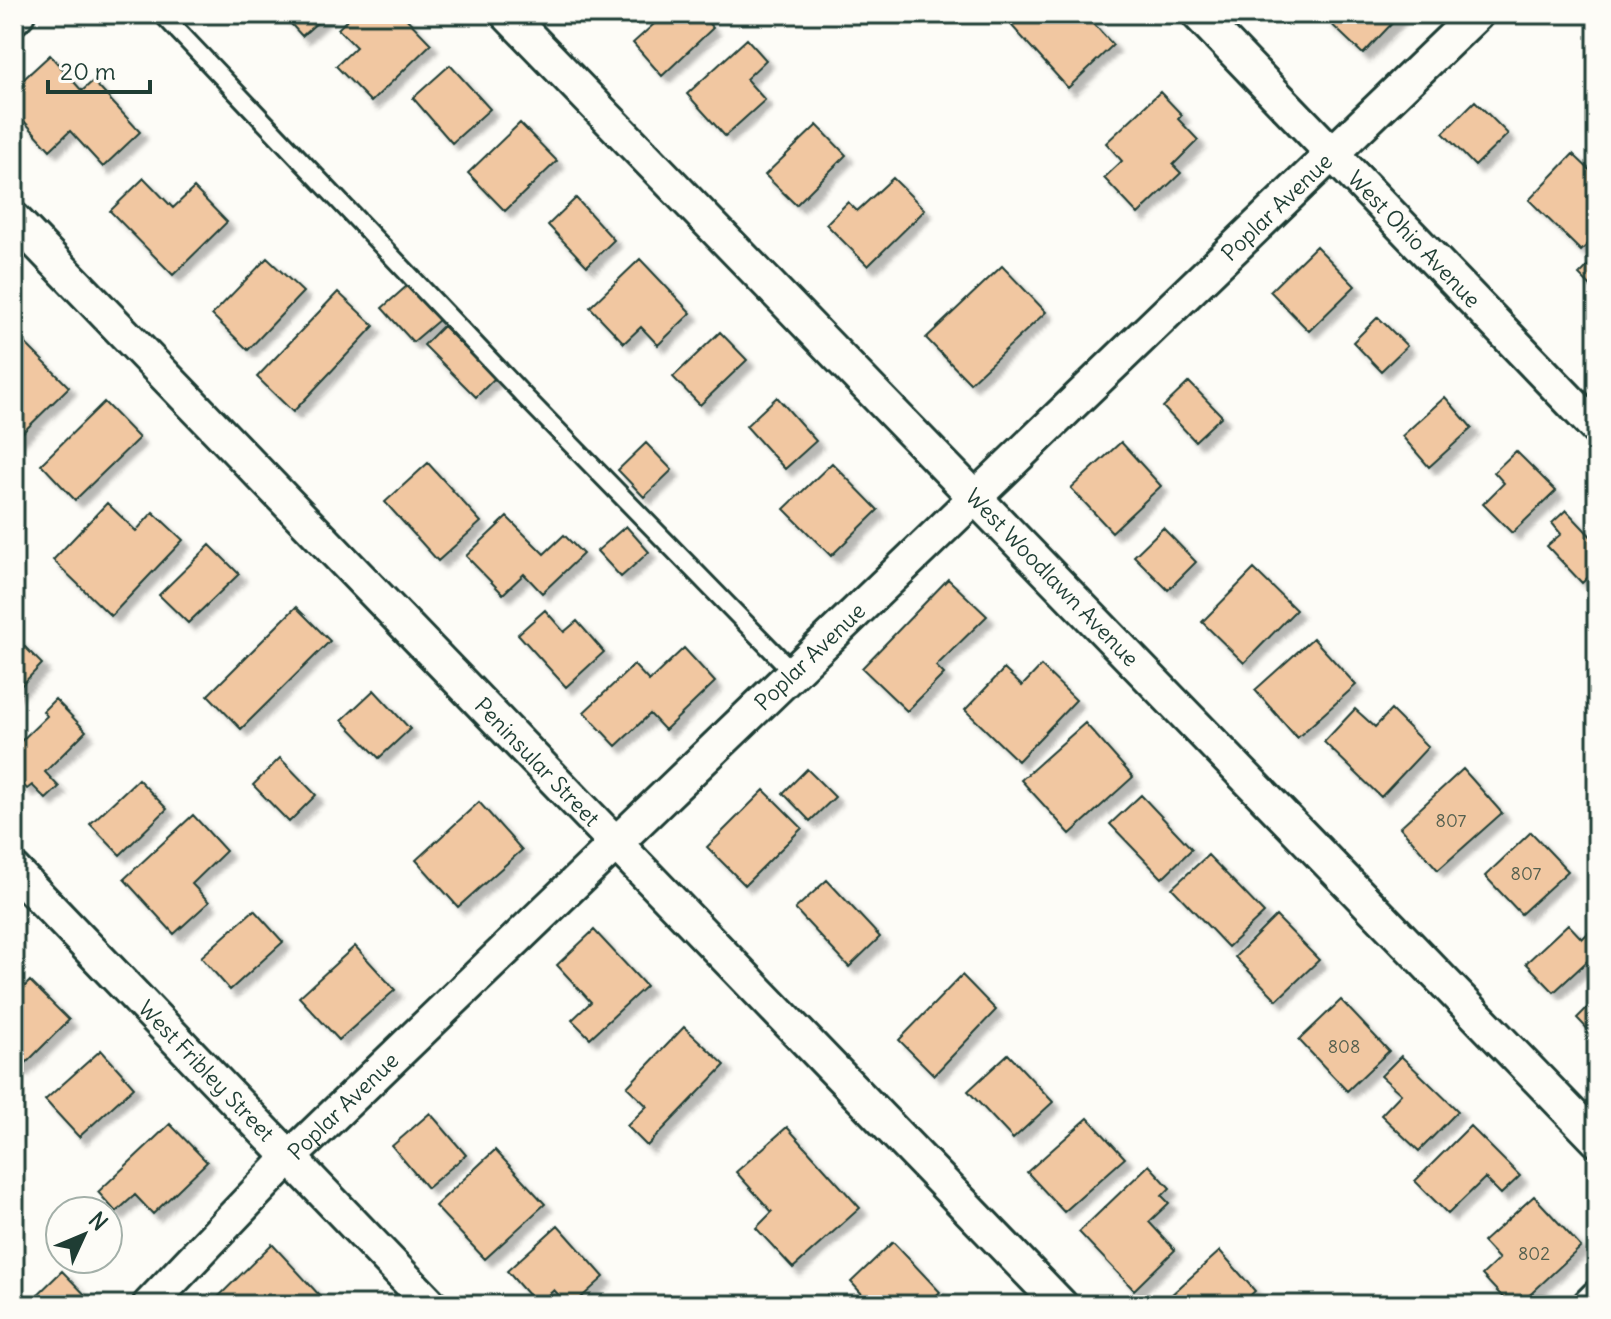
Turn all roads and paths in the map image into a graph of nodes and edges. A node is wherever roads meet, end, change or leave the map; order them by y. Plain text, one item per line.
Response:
1 (162, 14) edge
2 (507, 14) edge
3 (1198, 14) edge
4 (1477, 14) edge
5 (1332, 154) junction
6 (14, 219) edge
7 (1597, 429) edge
8 (974, 500) junction
9 (794, 673) junction
10 (616, 844) junction
11 (14, 870) edge
12 (1597, 1140) edge
13 (289, 1158) junction
14 (1597, 1297) edge
15 (149, 1305) edge
16 (431, 1305) edge
17 (1061, 1305) edge
18 (1589, 1305) edge

1 - 9 lane
2 - 8 street, West Woodlawn Avenue
3 - 5 street, West Ohio Avenue
4 - 5 street, Poplar Avenue
5 - 7 street, West Ohio Avenue
5 - 8 street, Poplar Avenue
6 - 10 street, Peninsular Street
8 - 9 street, Poplar Avenue
8 - 12 street, West Woodlawn Avenue
9 - 10 street, Poplar Avenue
10 - 13 street, Poplar Avenue
10 - 17 street, Peninsular Street
11 - 13 street, West Fribley Street
13 - 15 street, Poplar Avenue
13 - 16 street, West Fribley Street
14 - 18 street

